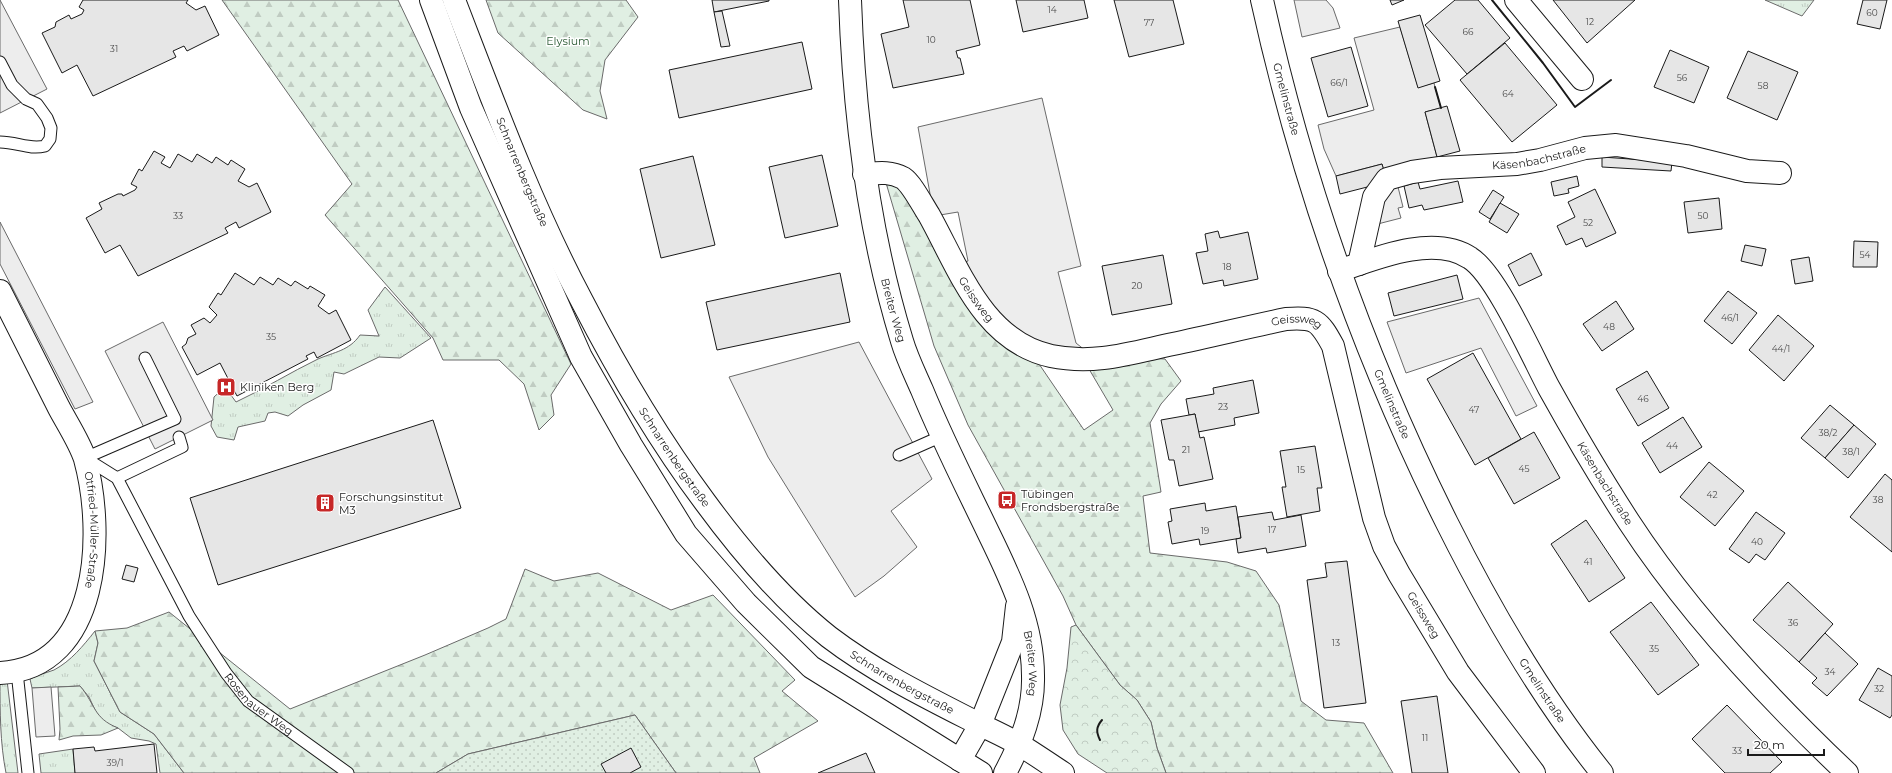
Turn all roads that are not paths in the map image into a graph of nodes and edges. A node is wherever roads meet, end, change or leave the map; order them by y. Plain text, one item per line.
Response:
1 (431, 0) edge
2 (454, 0) edge
3 (850, 0) edge
4 (1262, 0) edge
5 (1516, 0) edge
6 (0, 62) edge
7 (1582, 79) dead end
8 (0, 142) edge
9 (1780, 173) dead end
10 (864, 174) junction
11 (1359, 264) junction
12 (1339, 271) junction
13 (0, 291) edge
14 (145, 358) dead end
15 (942, 436) junction
16 (179, 437) dead end
17 (899, 455) dead end
18 (85, 458) junction
19 (117, 478) junction
20 (1018, 597) junction
21 (9, 672) edge
22 (980, 725) junction
23 (1020, 745) junction
24 (960, 760) junction
25 (28, 773) edge
26 (348, 773) edge
27 (981, 773) edge
28 (1005, 773) edge
29 (1063, 773) edge
30 (1534, 773) edge
31 (1602, 773) edge
32 (1848, 773) edge

1 - 24 street, Schnarrenbergstraße
2 - 22 street, Schnarrenbergstraße
3 - 10 street, Breiter Weg
4 - 12 street, Gmelinstraße
5 - 7 street
6 - 8 lane
9 - 11 street, Käsenbachstraße
10 - 15 street, Breiter Weg
10 - 30 street, Geissweg
11 - 12 street, Käsenbachstraße
11 - 32 street, Käsenbachstraße
12 - 31 street, Gmelinstraße
13 - 18 street, Otfried-Müller-Straße
14 - 18 lane, Otfried-Müller-Straße
15 - 17 lane
15 - 20 street, Breiter Weg
16 - 19 lane
18 - 19 lane
18 - 21 street, Otfried-Müller-Straße
19 - 26 lane, Rosenauer Weg
20 - 22 street, Breiter Weg
20 - 23 street, Breiter Weg
21 - 25 lane
22 - 23 street, Schnarrenbergstraße
22 - 24 street, Breiter Weg
23 - 28 street, Breiter Weg
23 - 29 street, Schnarrenbergstraße
24 - 27 street, Schnarrenbergstraße

